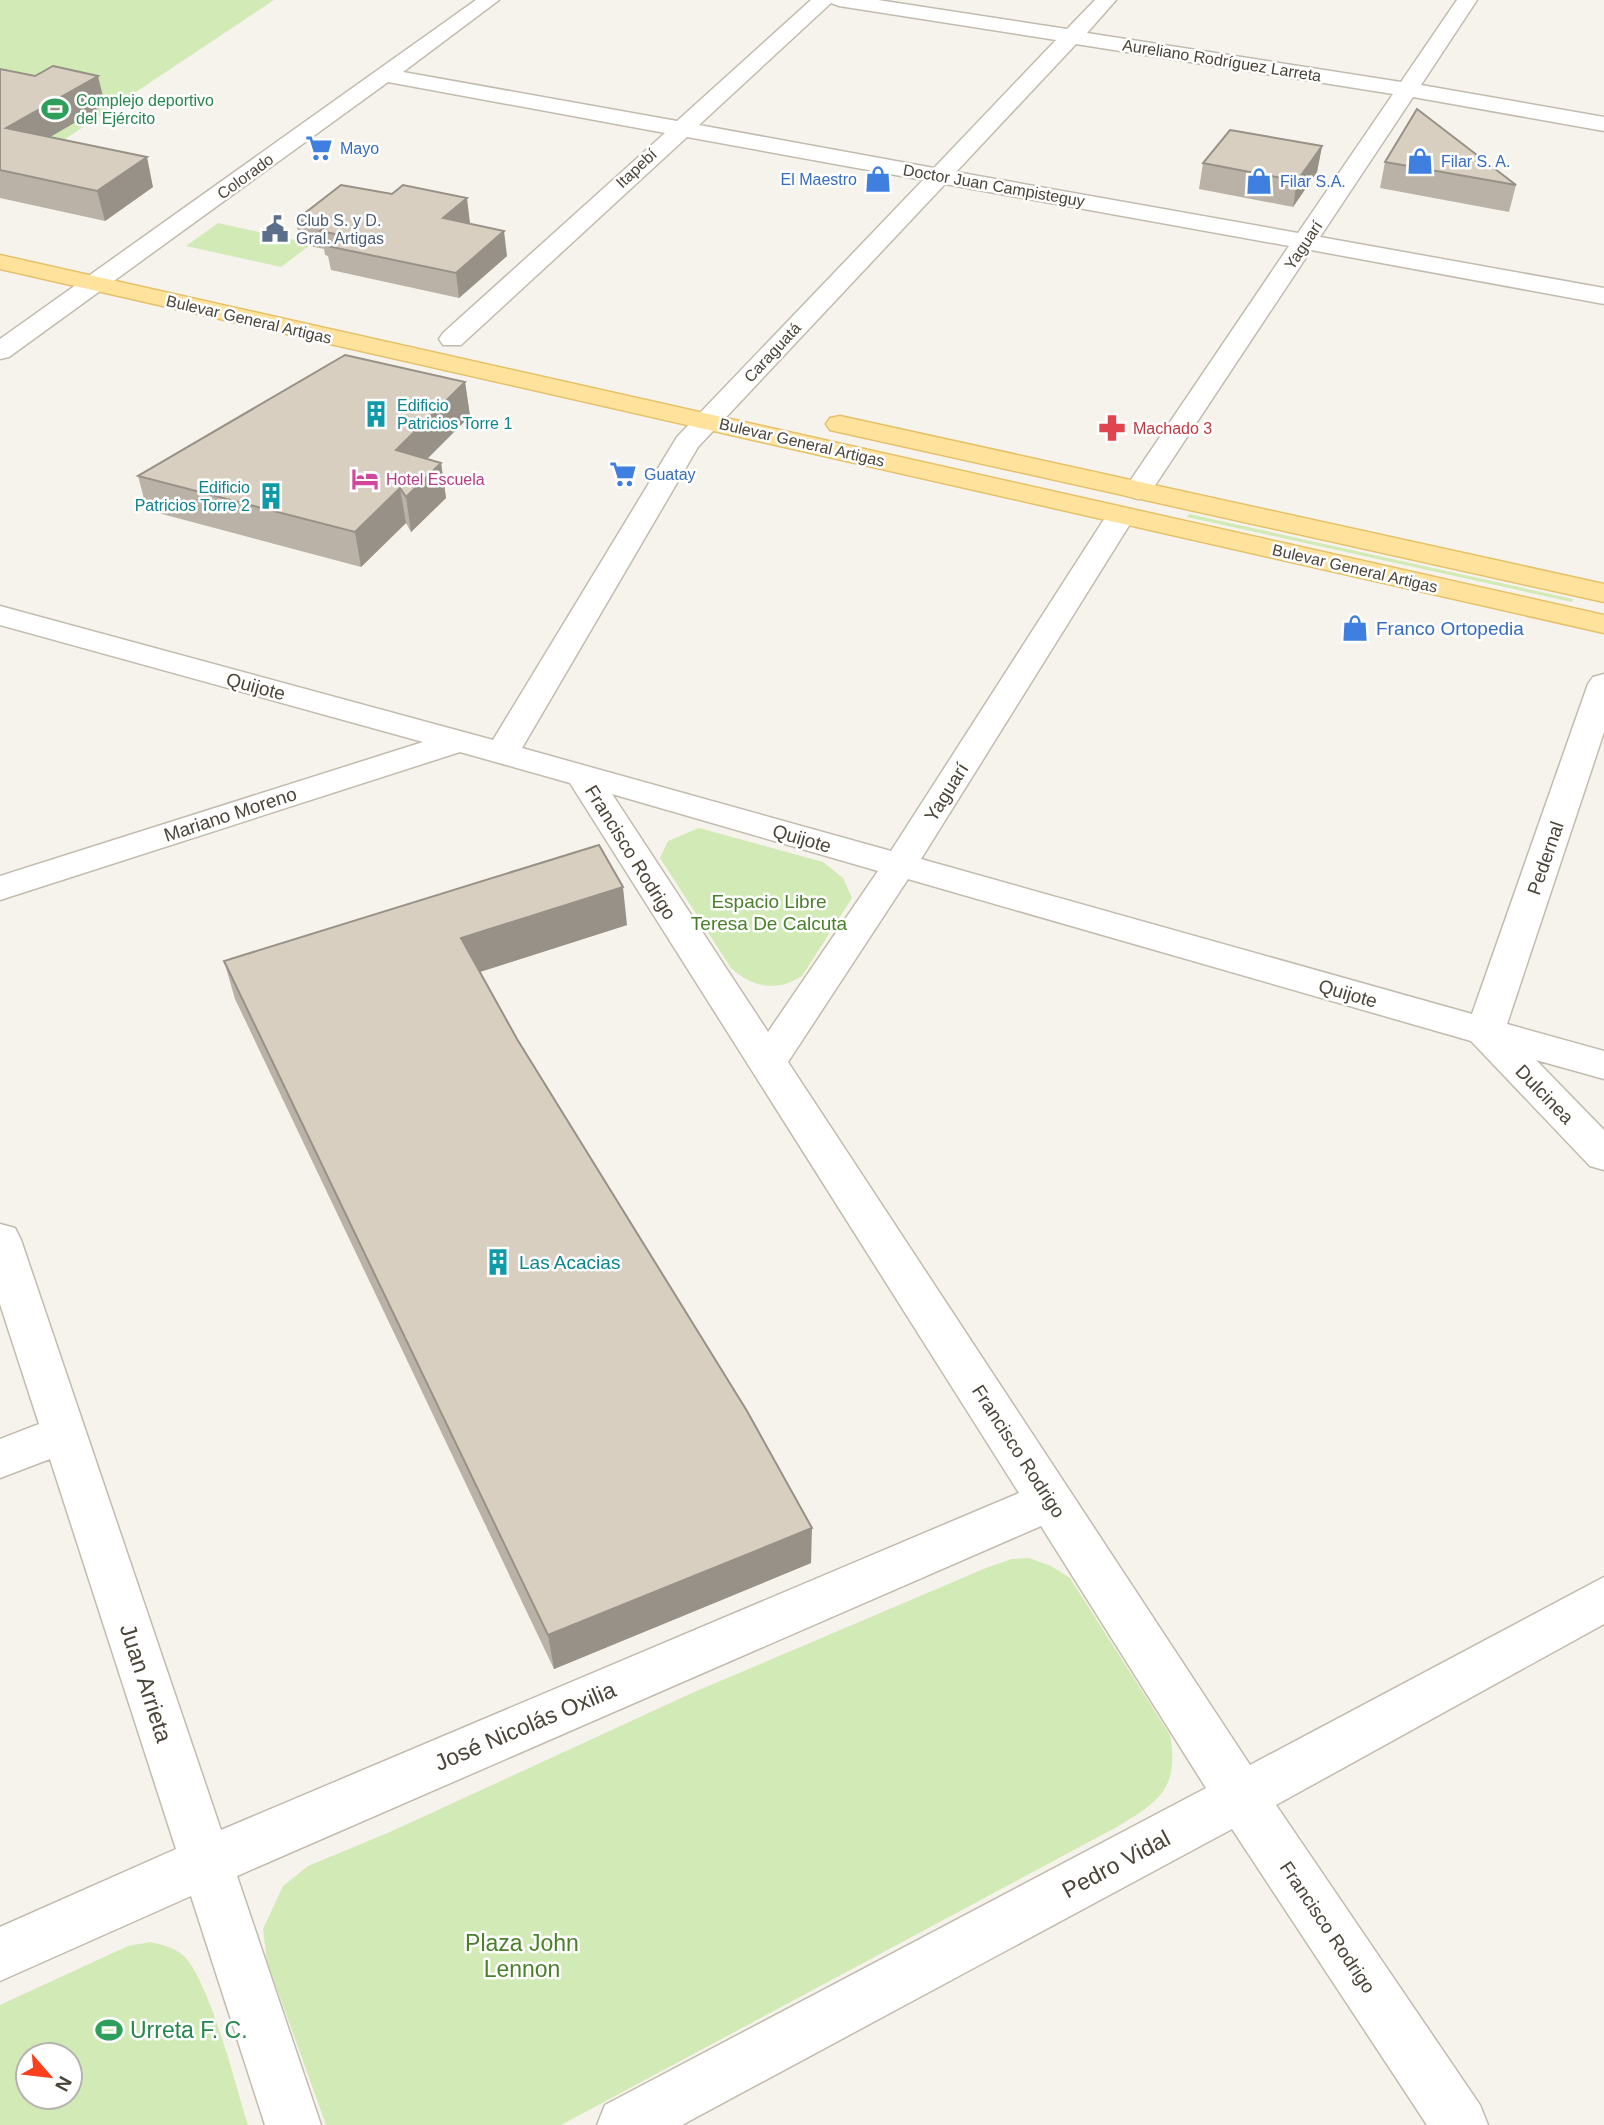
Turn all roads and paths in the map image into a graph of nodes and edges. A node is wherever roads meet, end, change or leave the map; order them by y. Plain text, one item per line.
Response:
1 (489, 0) edge
2 (823, 0) edge
3 (839, 0) edge
4 (1106, 0) edge
5 (1466, 0) edge
6 (1071, 37) junction
7 (384, 75) junction
8 (1406, 89) junction
9 (1604, 124) edge
10 (679, 129) junction
11 (938, 174) junction
12 (0, 239) edge
13 (1306, 241) junction
14 (0, 262) edge
15 (120, 265) junction
16 (94, 283) junction
17 (1604, 296) edge
18 (452, 339) junction
19 (0, 351) edge
20 (544, 359) dead end
21 (722, 405) junction
22 (820, 420) dead end
23 (1129, 503) junction
24 (1604, 593) edge
25 (0, 615) edge
26 (1604, 624) edge
27 (1604, 684) edge
28 (460, 741) junction
29 (502, 753) junction
30 (582, 775) junction
31 (899, 866) junction
32 (0, 888) edge
33 (1485, 1032) junction
34 (766, 1064) junction
35 (1604, 1065) edge
36 (1604, 1155) edge
37 (0, 1240) edge
38 (63, 1434) junction
39 (0, 1459) edge
40 (1052, 1500) junction
41 (1604, 1598) edge
42 (1241, 1797) junction
43 (205, 1863) junction
44 (0, 1954) edge
45 (293, 2125) edge
46 (625, 2125) edge
47 (1460, 2125) edge

1 - 7 street, Colorado
2 - 10 street, Itapebí
3 - 6 street, Aureliano Rodríguez Larreta
4 - 6 street, Caraguatá
5 - 8 street, Yaguarí
6 - 8 street, Aureliano Rodríguez Larreta
6 - 11 street, Caraguatá
7 - 10 street, Doctor Juan Campisteguy
7 - 15 street, Colorado
8 - 9 street, Aureliano Rodríguez Larreta
8 - 13 street, Yaguarí
10 - 11 street, Doctor Juan Campisteguy
10 - 18 street, Itapebí
11 - 13 street, Doctor Juan Campisteguy
11 - 21 street, Caraguatá
12 - 15 main road, Bulevar General Artigas
13 - 17 street, Doctor Juan Campisteguy
13 - 23 street, Yaguarí
14 - 16 main road, Bulevar General Artigas
15 - 16 street, Colorado
15 - 18 main road, Bulevar General Artigas
16 - 19 street, Colorado
16 - 21 main road, Bulevar General Artigas
18 - 20 main road, Bulevar General Artigas
21 - 23 main road, Bulevar General Artigas
21 - 29 street, Caraguatá
22 - 23 main road, Bulevar General Artigas
23 - 24 main road, Bulevar General Artigas
23 - 26 main road, Bulevar General Artigas
23 - 31 street, Yaguarí
25 - 28 street, Quijote
27 - 33 street, Pedernal
28 - 29 street, Quijote
28 - 32 street, Mariano Moreno
29 - 30 street, Quijote
30 - 31 street, Quijote
30 - 34 street, Francisco Rodrigo
31 - 33 street, Quijote
31 - 34 street, Yaguarí
33 - 35 street, Quijote
33 - 36 street, Dulcinea
34 - 40 street, Francisco Rodrigo
37 - 38 street, Juan Arrieta
38 - 39 street
38 - 43 street, Juan Arrieta
40 - 42 street, Francisco Rodrigo
40 - 43 street, José Nicolás Oxilia
41 - 42 street, Pedro Vidal
42 - 46 street, Pedro Vidal
42 - 47 street, Francisco Rodrigo
43 - 44 street, José Nicolás Oxilia
43 - 45 street, Juan Arrieta

